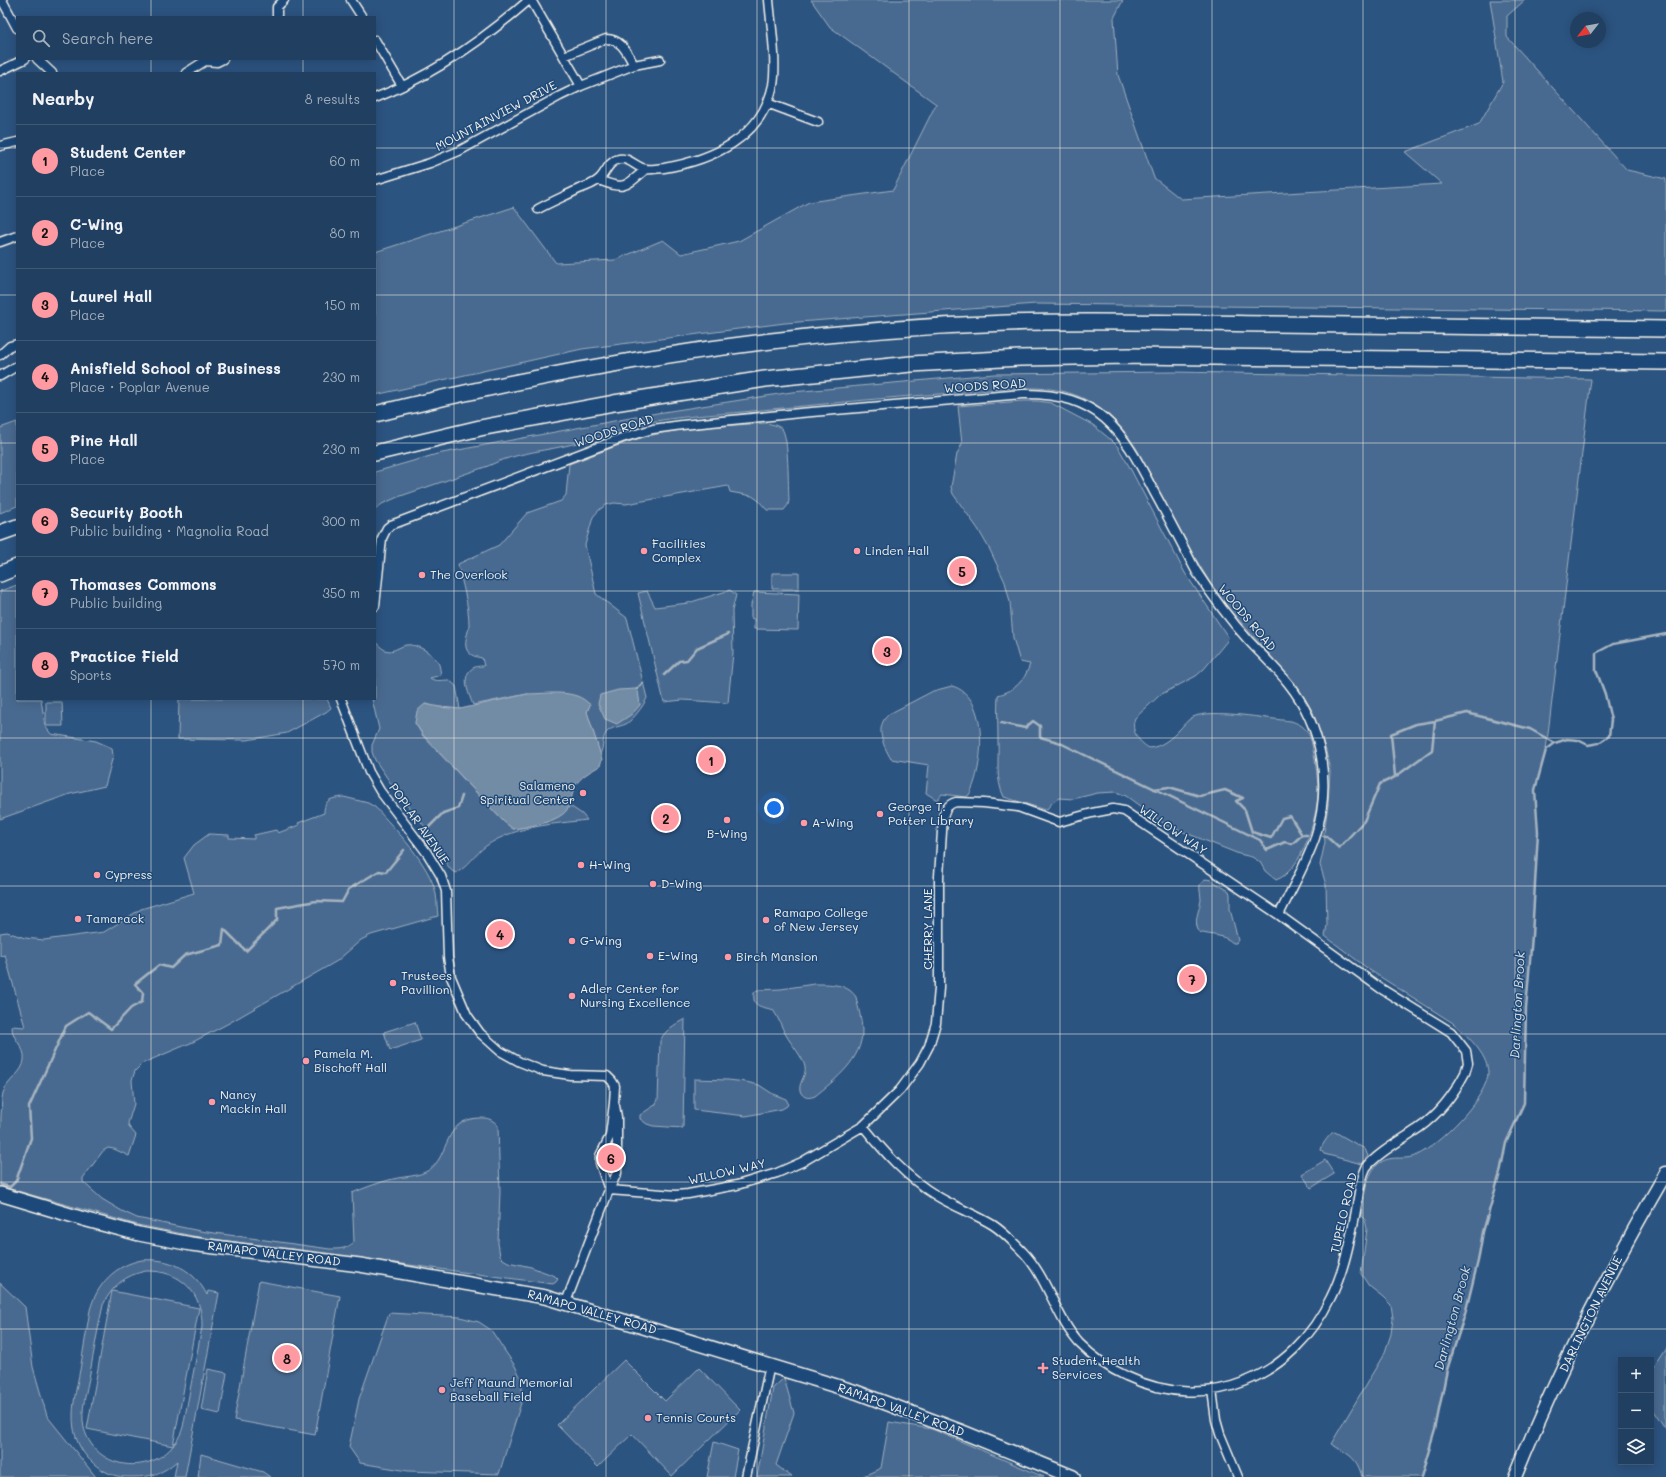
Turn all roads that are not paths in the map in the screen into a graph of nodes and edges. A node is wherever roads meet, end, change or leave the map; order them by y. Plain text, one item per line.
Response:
1 (2, 0) edge
2 (284, 0) edge
3 (352, 0) edge
4 (530, 0) edge
5 (769, 0) edge
6 (277, 16) edge
7 (361, 16) edge
8 (16, 26) edge
9 (376, 42) edge
10 (564, 56) junction
11 (23, 60) edge
12 (38, 60) edge
13 (205, 60) edge
14 (221, 60) edge
15 (660, 60) dead end
16 (634, 65) junction
17 (0, 71) edge
18 (51, 72) edge
19 (187, 72) edge
20 (402, 86) junction
21 (581, 86) junction
22 (376, 98) edge
23 (766, 103) junction
24 (818, 122) dead end
25 (16, 142) edge
26 (0, 146) edge
27 (646, 169) junction
28 (376, 180) edge
29 (599, 180) junction
30 (538, 209) dead end
31 (16, 236) edge
32 (0, 242) edge
33 (1666, 329) edge
34 (16, 344) edge
35 (0, 355) edge
36 (1666, 362) edge
37 (16, 367) edge
38 (0, 376) edge
39 (376, 414) edge
40 (376, 453) edge
41 (16, 527) edge
42 (0, 533) edge
43 (16, 567) edge
44 (0, 574) edge
45 (376, 596) edge
46 (341, 700) edge
47 (1042, 816) joint
48 (1279, 915) junction
49 (614, 1103) junction
50 (863, 1126) junction
51 (1666, 1173) edge
52 (609, 1190) junction
53 (0, 1194) edge
54 (566, 1302) junction
55 (770, 1365) junction
56 (1212, 1390) junction
57 (1231, 1461) junction
58 (746, 1477) edge
59 (1073, 1477) edge
60 (1232, 1477) edge
61 (1238, 1477) edge
62 (1515, 1477) edge

1 - 8 street
2 - 6 street
3 - 7 street
4 - 10 street
4 - 20 street
5 - 23 street
9 - 20 street
10 - 16 street
10 - 21 street
11 - 17 street
12 - 18 street
13 - 14 street
13 - 19 street
15 - 16 street, MOUNTAINVIEW DRIVE
16 - 21 street, MOUNTAINVIEW DRIVE
20 - 22 street
21 - 28 street, MOUNTAINVIEW DRIVE
23 - 24 street
23 - 27 street
25 - 26 street
27 - 29 street
27 - 29 street
29 - 30 street
31 - 32 street
33 - 39 highway
34 - 35 street
36 - 40 highway
37 - 38 street
41 - 42 highway
43 - 44 highway
45 - 48 street, WOODS ROAD
46 - 49 street, POPLAR AVENUE
47 - 48 street, WILLOW WAY
47 - 50 street, CHERRY LANE
48 - 56 street, TUPELO ROAD
49 - 52 street
49 - 52 street
50 - 52 street, WILLOW WAY
50 - 56 street, TUPELO ROAD
51 - 62 main road, DARLINGTON AVENUE
52 - 54 street
53 - 54 main road, RAMAPO VALLEY ROAD
54 - 55 main road, RAMAPO VALLEY ROAD
55 - 58 street
55 - 59 main road, RAMAPO VALLEY ROAD
56 - 57 street
57 - 60 street
57 - 61 street

